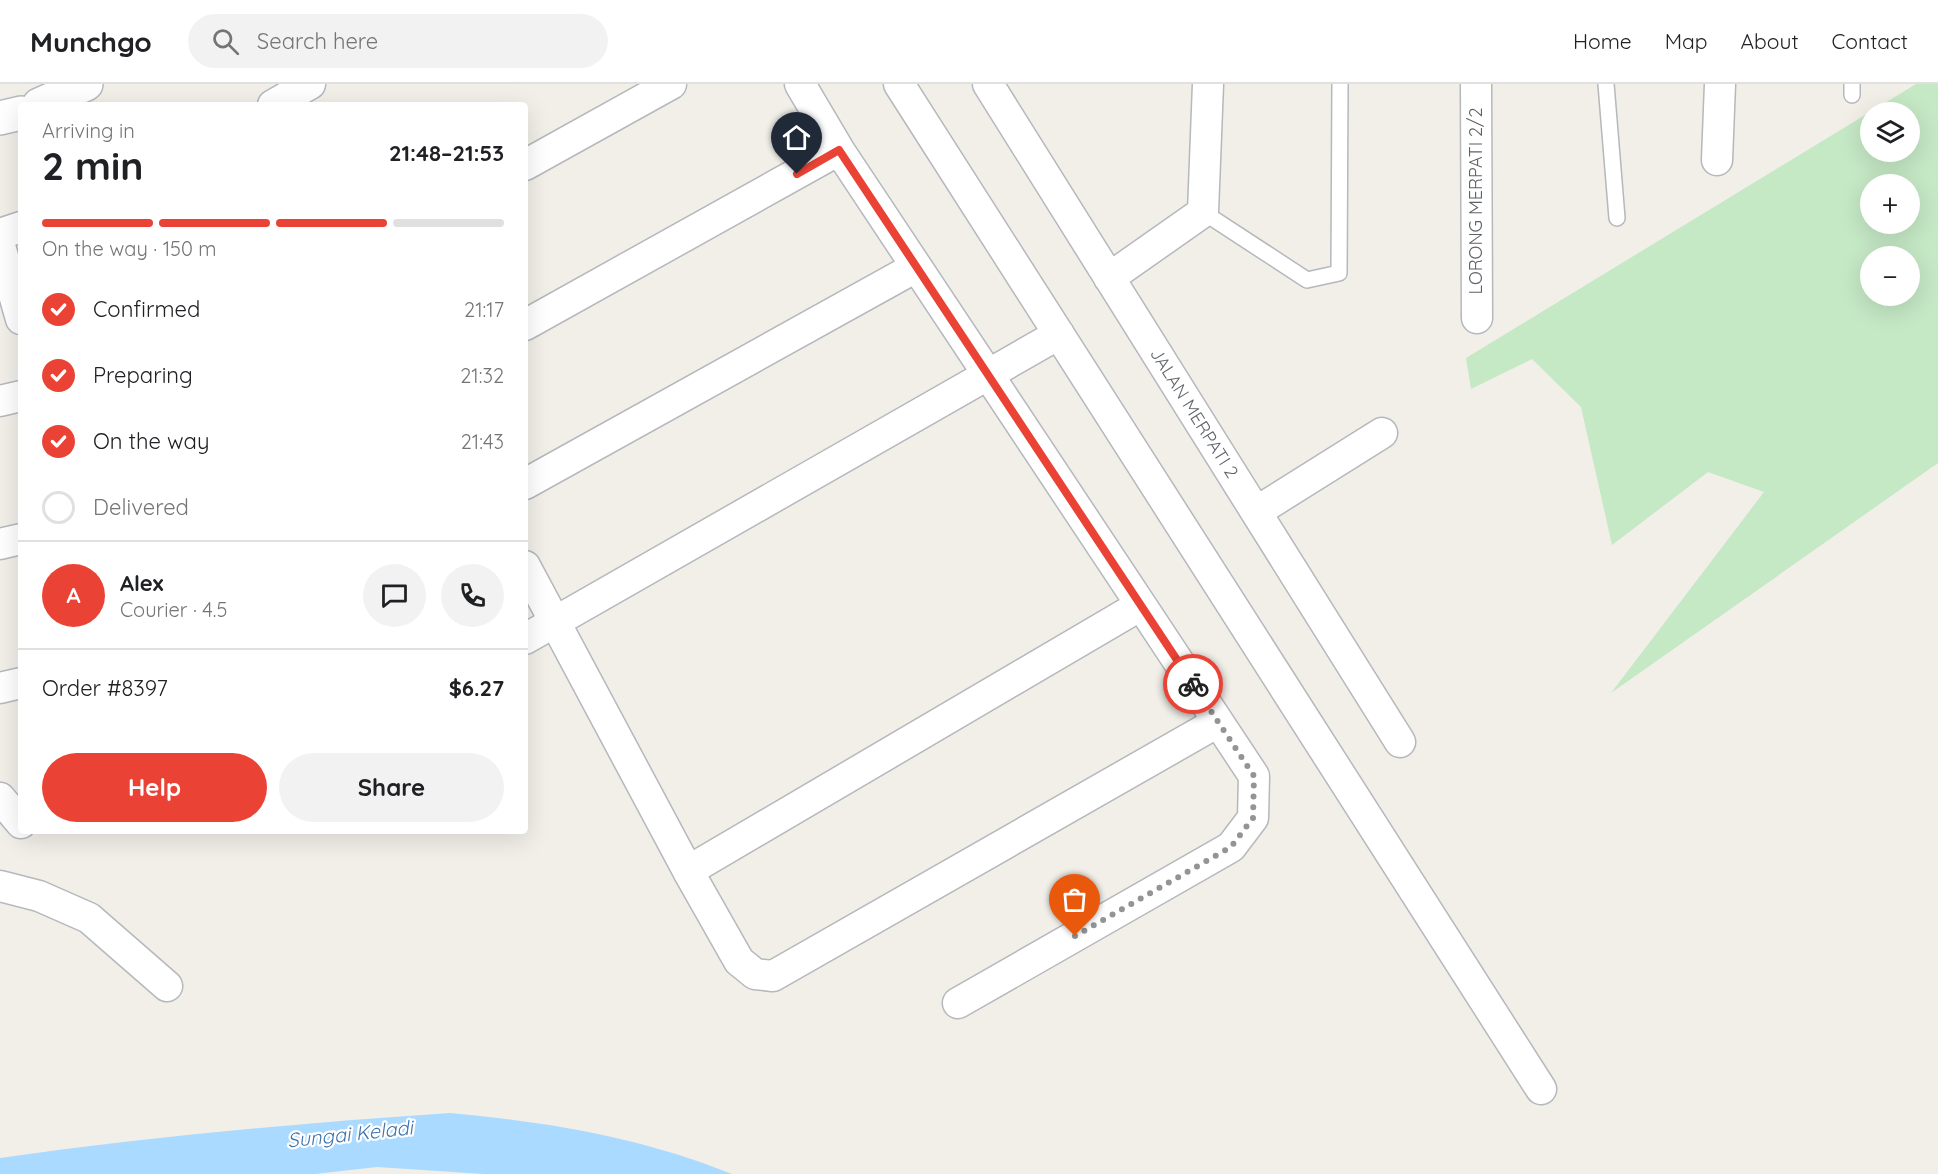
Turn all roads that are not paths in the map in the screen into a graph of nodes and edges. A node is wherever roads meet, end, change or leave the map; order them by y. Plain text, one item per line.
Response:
1 (86, 84) edge
2 (310, 84) edge
3 (671, 84) edge
4 (800, 84) edge
5 (899, 84) edge
6 (988, 84) edge
7 (1208, 84) edge
8 (1340, 84) edge
9 (1476, 84) edge
10 (1606, 84) edge
11 (1720, 84) edge
12 (46, 102) edge
13 (280, 102) edge
14 (18, 114) edge
15 (0, 118) edge
16 (839, 150) junction
17 (1717, 160) dead end
18 (528, 163) edge
19 (1203, 212) junction
20 (1617, 218) dead end
21 (18, 228) edge
22 (0, 234) edge
23 (0, 246) edge
24 (916, 267) junction
25 (1109, 278) junction
26 (18, 309) edge
27 (1477, 318) dead end
28 (528, 323) edge
29 (1059, 333) junction
30 (987, 375) junction
31 (18, 397) edge
32 (0, 401) edge
33 (1382, 433) dead end
34 (528, 482) edge
35 (1256, 512) junction
36 (18, 541) edge
37 (0, 544) edge
38 (528, 572) edge
39 (1141, 605) junction
40 (555, 622) junction
41 (528, 637) edge
42 (18, 684) edge
43 (0, 688) edge
44 (1218, 722) junction
45 (1400, 742) dead end
46 (0, 798) edge
47 (18, 819) edge
48 (688, 872) junction
49 (0, 886) edge
50 (166, 986) dead end
51 (958, 1003) dead end
52 (1541, 1089) dead end

1 - 12 main road
2 - 13 street
3 - 18 street
4 - 16 street
5 - 29 street
6 - 25 street, JALAN MERPATI 2
7 - 19 street
8 - 19 lane
9 - 27 street, LORONG MERPATI 2/2
10 - 20 lane
11 - 17 street
14 - 15 main road
16 - 24 street
16 - 28 street
19 - 25 street
21 - 22 street
23 - 26 street
24 - 30 street
24 - 34 street
25 - 35 street, JALAN MERPATI 2
29 - 30 street
29 - 52 street
30 - 39 street
30 - 40 street
31 - 32 street
33 - 35 street
35 - 45 street, JALAN MERPATI 2
36 - 37 street
38 - 40 street
39 - 44 street
39 - 48 street
40 - 41 street
40 - 48 street
42 - 43 street
44 - 48 street
44 - 51 street
46 - 47 street
49 - 50 street

